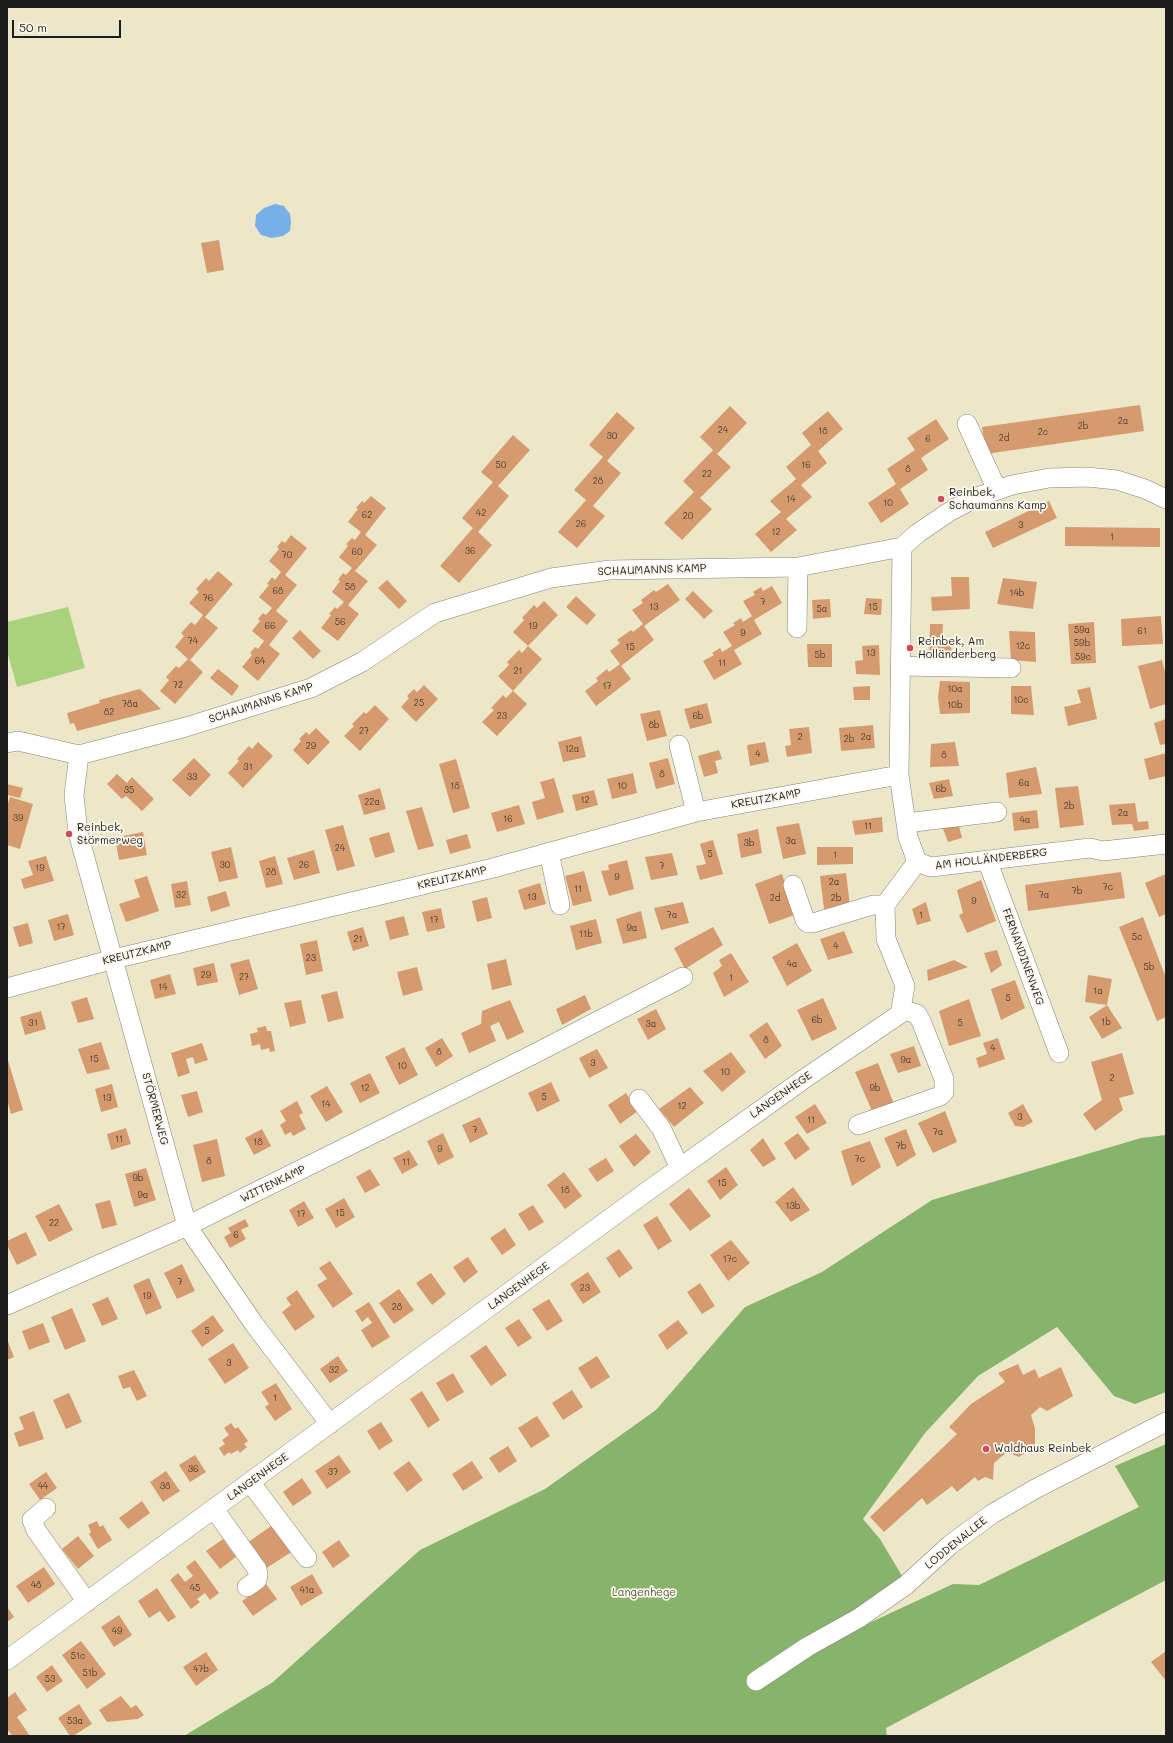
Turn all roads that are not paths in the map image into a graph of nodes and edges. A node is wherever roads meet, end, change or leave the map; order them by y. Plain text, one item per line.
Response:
1 (968, 424) dead end
2 (997, 490) junction
3 (1166, 499) edge
4 (902, 547) junction
5 (798, 567) junction
6 (797, 628) dead end
7 (901, 666) junction
8 (1011, 668) dead end
9 (7, 743) edge
10 (679, 745) dead end
11 (79, 755) junction
12 (899, 775) junction
13 (696, 812) junction
14 (997, 812) dead end
15 (906, 823) junction
16 (1166, 844) edge
17 (549, 852) junction
18 (987, 860) junction
19 (917, 862) junction
20 (793, 885) dead end
21 (560, 905) dead end
22 (886, 906) junction
23 (114, 959) junction
24 (684, 977) dead end
25 (7, 988) edge
26 (901, 1009) junction
27 (1059, 1053) dead end
28 (639, 1100) dead end
29 (858, 1125) dead end
30 (680, 1168) junction
31 (187, 1226) junction
32 (9, 1298) edge
33 (1166, 1422) edge
34 (330, 1424) junction
35 (250, 1482) junction
36 (46, 1508) dead end
37 (214, 1509) junction
38 (307, 1558) dead end
39 (247, 1587) dead end
40 (87, 1602) junction
41 (7, 1660) edge
42 (756, 1681) dead end

1 - 2 street
2 - 3 street
2 - 4 street
4 - 5 street, SCHAUMANNS KAMP
4 - 7 street
5 - 6 street
5 - 11 street, SCHAUMANNS KAMP
7 - 8 street
7 - 12 street
9 - 11 street, SCHAUMANNS KAMP
10 - 13 street
11 - 23 street, STÖRMERWEG
12 - 13 street, KREUTZKAMP
12 - 15 street
13 - 17 street, KREUTZKAMP
14 - 15 street
15 - 19 street
16 - 18 street, AM HOLLÄNDERBERG
17 - 21 street
17 - 23 street, KREUTZKAMP
18 - 19 street, AM HOLLÄNDERBERG
18 - 27 street, FERNANDINENWEG
19 - 22 street
20 - 22 street
22 - 26 street
23 - 25 street, KREUTZKAMP
23 - 31 street, STÖRMERWEG
24 - 31 street, WITTENKAMP
26 - 29 street
26 - 30 street, LANGENHEGE
28 - 30 street
30 - 34 street, LANGENHEGE
31 - 32 street, WITTENKAMP
31 - 34 street, STÖRMERWEG
33 - 42 street, LODDENALLEE
34 - 35 street, LANGENHEGE
35 - 37 street, LANGENHEGE
35 - 38 street
36 - 40 street
37 - 39 street
37 - 40 street, LANGENHEGE
40 - 41 street, LANGENHEGE

